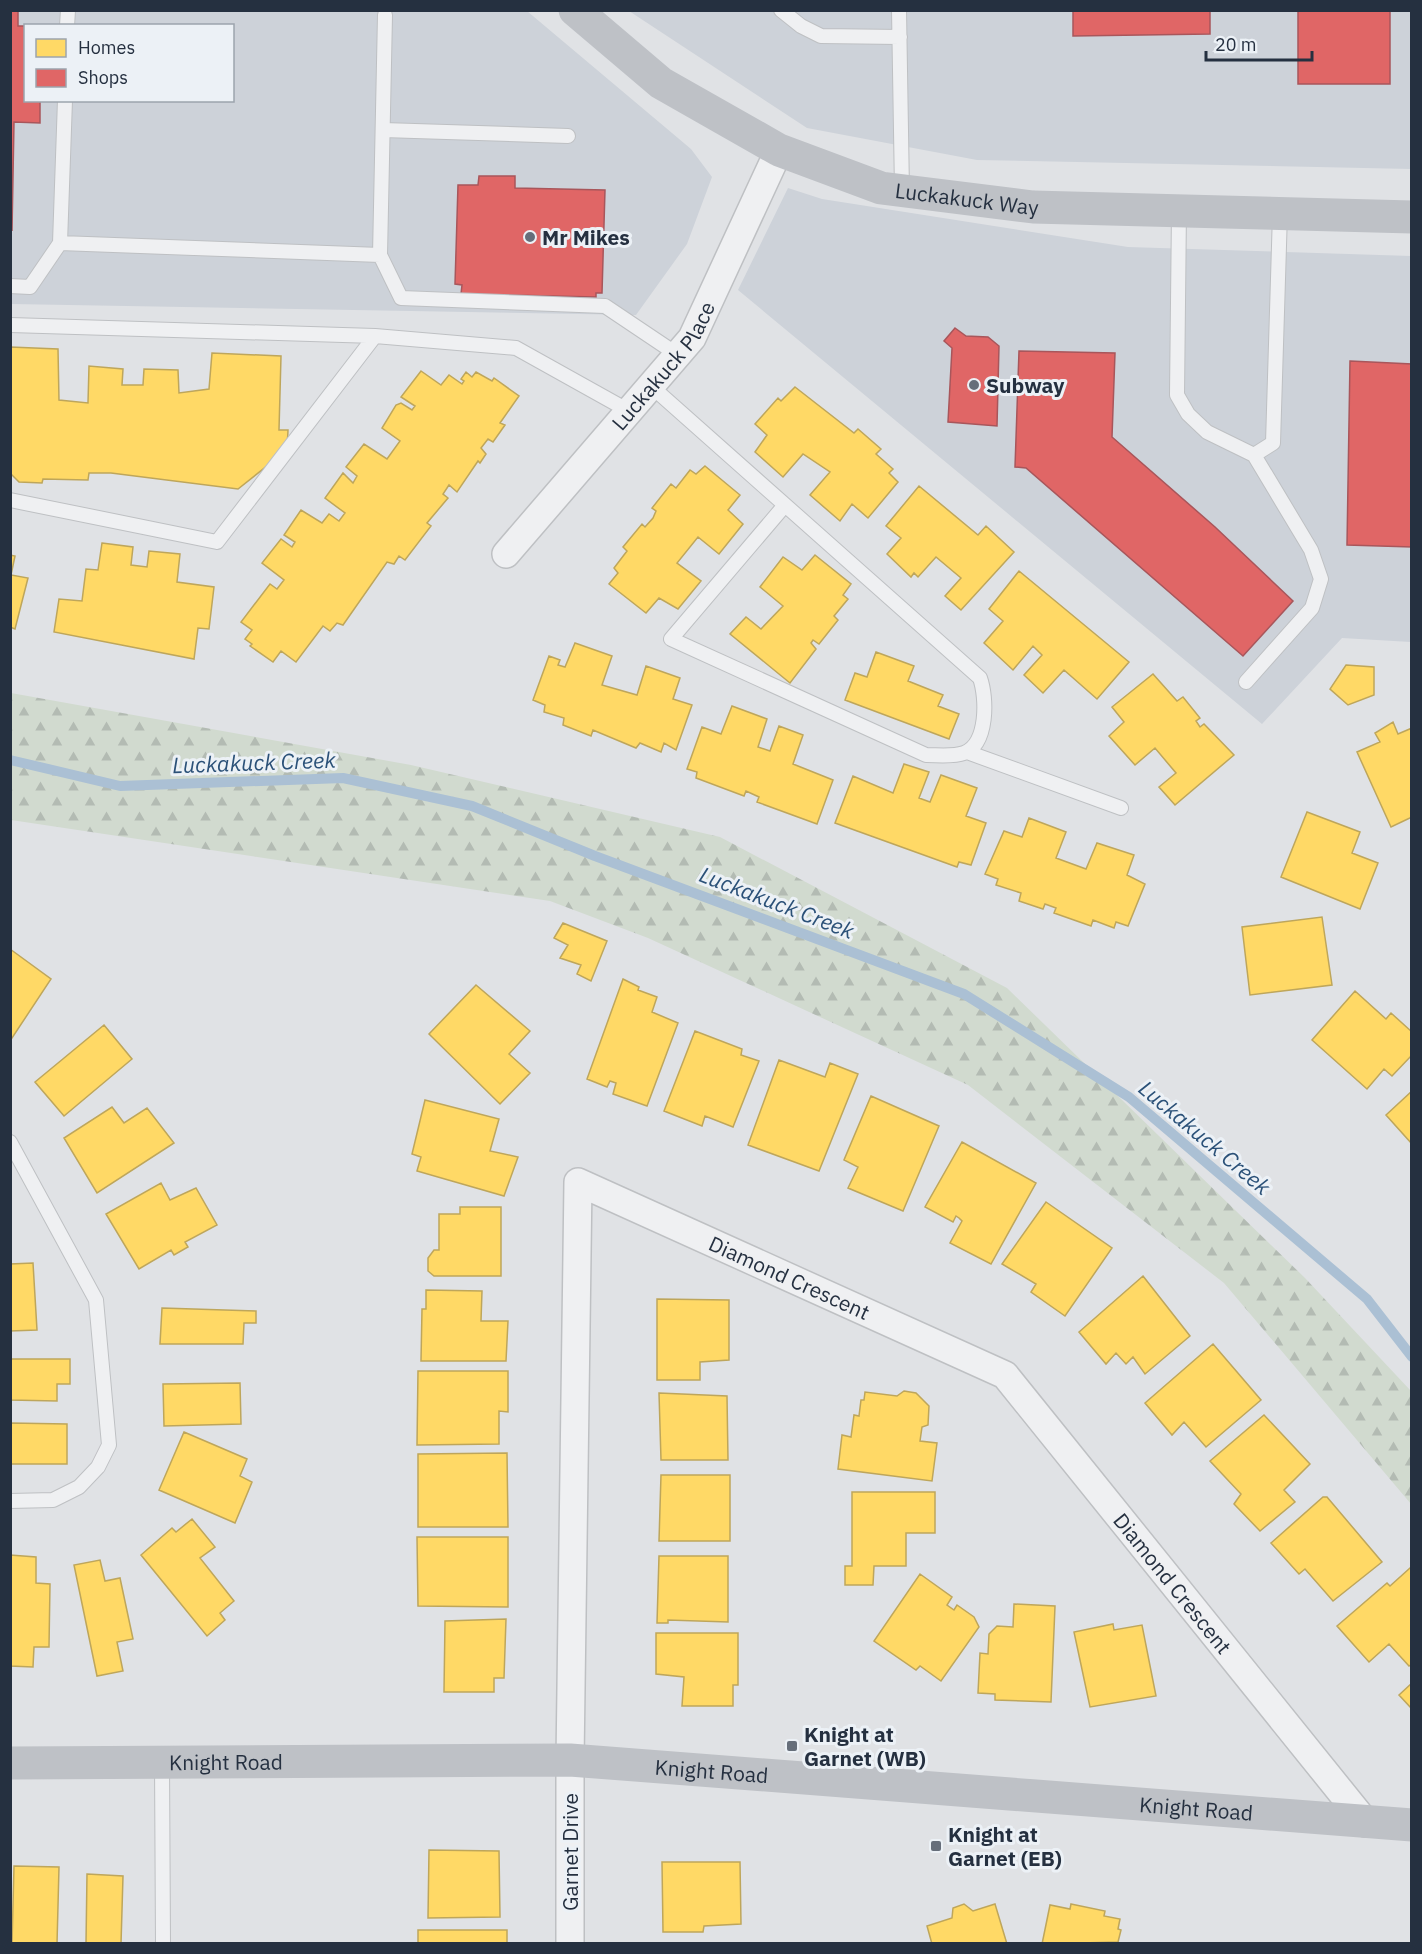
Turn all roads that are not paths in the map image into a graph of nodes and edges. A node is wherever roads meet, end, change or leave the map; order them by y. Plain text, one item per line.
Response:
1 (575, 10) edge
2 (781, 10) edge
3 (899, 10) edge
4 (385, 12) edge
5 (900, 38) junction
6 (65, 102) edge
7 (383, 130) junction
8 (568, 136) dead end
9 (779, 150) junction
10 (902, 191) junction
11 (1179, 210) junction
12 (1280, 213) junction
13 (1412, 217) edge
14 (60, 243) junction
15 (380, 255) junction
16 (10, 286) edge
17 (10, 325) edge
18 (375, 336) junction
19 (678, 355) junction
20 (651, 386) junction
21 (629, 411) junction
22 (1254, 455) junction
23 (10, 500) edge
24 (785, 505) junction
25 (506, 554) dead end
26 (1246, 682) dead end
27 (967, 752) junction
28 (1121, 807) dead end
29 (10, 1142) edge
30 (10, 1501) edge
31 (570, 1760) junction
32 (162, 1762) junction
33 (10, 1763) edge
34 (1366, 1823) junction
35 (1412, 1825) edge
36 (163, 1944) edge
37 (570, 1944) edge

1 - 9 street, Luckakuck Way
2 - 5 lane
3 - 5 lane
4 - 7 lane
5 - 10 lane
6 - 14 lane
7 - 8 lane
7 - 15 lane
9 - 10 street, Luckakuck Way
9 - 19 street, Luckakuck Place
10 - 11 street, Luckakuck Way
11 - 12 street, Luckakuck Way
11 - 22 lane
12 - 13 street, Luckakuck Way
12 - 22 lane
14 - 15 lane
14 - 16 lane
15 - 19 lane
17 - 18 lane
18 - 21 lane
18 - 23 lane
19 - 20 street, Luckakuck Place
20 - 21 street, Luckakuck Place
20 - 24 lane
21 - 25 street, Luckakuck Place
22 - 26 lane
24 - 27 lane
24 - 27 lane
27 - 28 lane
29 - 30 lane
31 - 32 street, Knight Road
31 - 34 street, Knight Road
31 - 34 street, Diamond Crescent
31 - 37 street, Garnet Drive
32 - 33 street, Knight Road
32 - 36 lane
34 - 35 street, Knight Road

